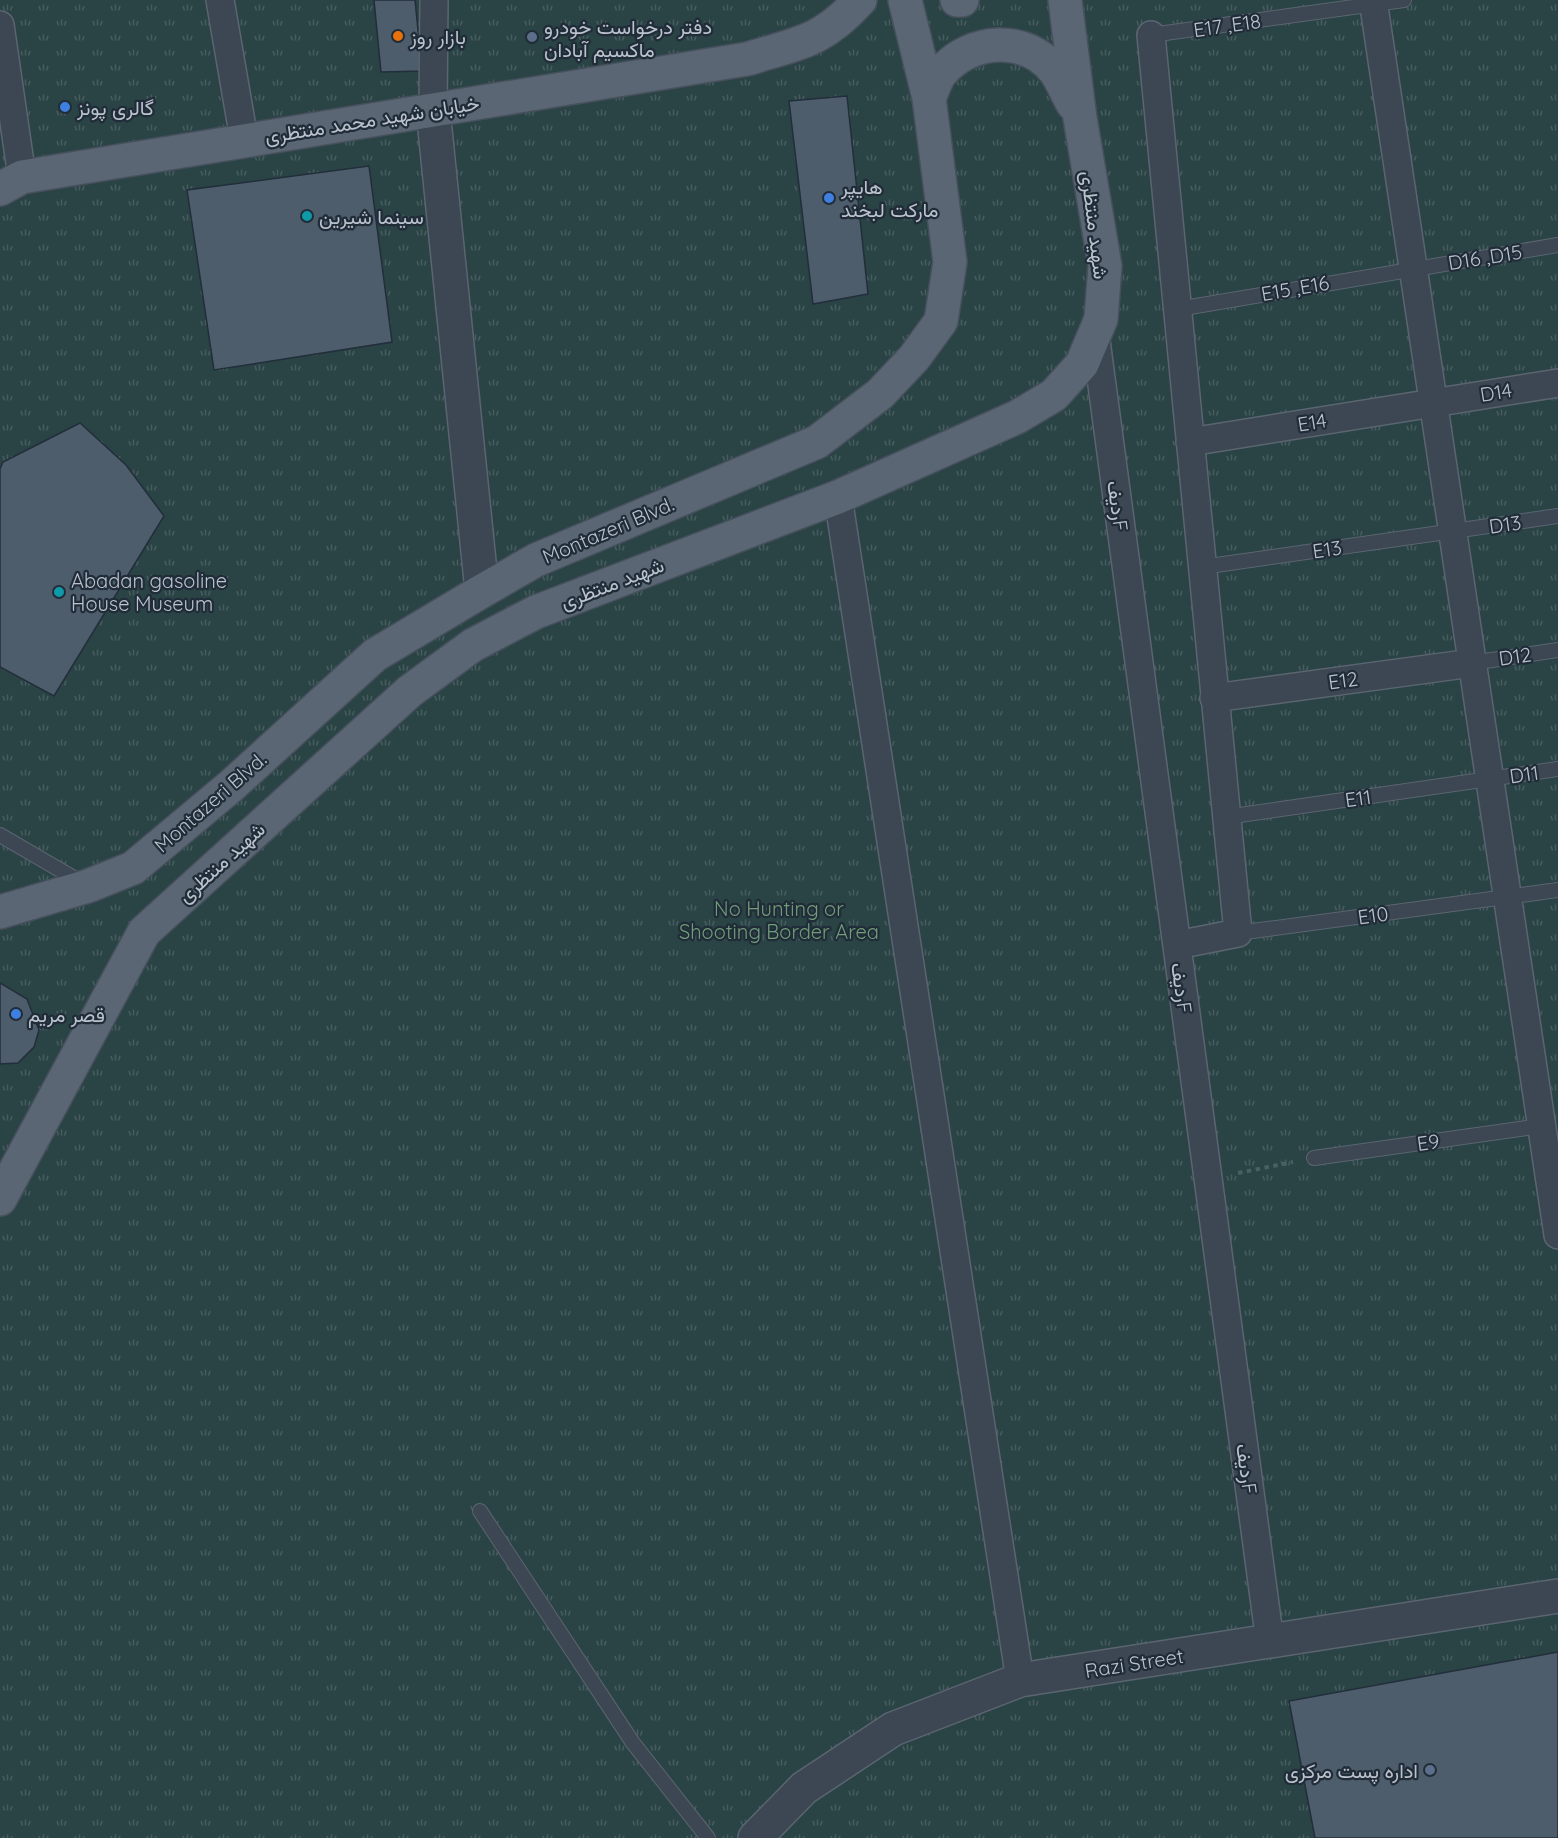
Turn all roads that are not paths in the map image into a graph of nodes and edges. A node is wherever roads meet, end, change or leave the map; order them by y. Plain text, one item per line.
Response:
1 (220, 0) edge
2 (434, 0) edge
3 (860, 0) edge
4 (905, 0) edge
5 (957, 0) edge
6 (962, 0) edge
7 (1065, 0) edge
8 (1404, 0) edge
9 (1373, 2) edge
10 (0, 25) edge
11 (1151, 35) joint
12 (929, 98) junction
13 (433, 110) junction
14 (1080, 118) junction
15 (244, 139) junction
16 (7, 180) edge
17 (1558, 246) edge
18 (1413, 268) junction
19 (1178, 309) junction
20 (1095, 333) junction
21 (1558, 383) edge
22 (1433, 402) junction
23 (1190, 442) junction
24 (838, 497) junction
25 (1558, 516) edge
26 (1452, 532) junction
27 (1202, 567) junction
28 (482, 591) junction
29 (1558, 650) edge
30 (1472, 663) junction
31 (1214, 698) junction
32 (1558, 769) edge
33 (1490, 779) junction
34 (1226, 817) junction
35 (0, 835) edge
36 (88, 886) junction
37 (1558, 890) edge
38 (1507, 897) junction
39 (0, 912) edge
40 (1238, 933) junction
41 (1177, 945) junction
42 (1541, 1126) junction
43 (1314, 1158) road end
44 (0, 1199) edge
45 (1558, 1235) edge
46 (480, 1511) dead end
47 (1558, 1596) edge
48 (1270, 1642) junction
49 (1020, 1680) junction
50 (708, 1838) edge
51 (755, 1838) edge

1 - 15 street
2 - 13 street
3 - 13 main road, خیابان شهید محمد منتظری
4 - 12 main road, Montazeri Blvd.
5 - 6 main road
7 - 14 main road, شهید منتظری
8 - 9 lane, E17 ,E18
9 - 11 lane, E17 ,E18
9 - 18 street
10 - 16 street
11 - 19 street
12 - 14 main road
12 - 28 main road, Montazeri Blvd.
13 - 15 main road, خیابان شهید محمد منتظری
13 - 28 street
14 - 20 main road, شهید منتظری
15 - 16 main road, خیابان شهید محمد منتظری
17 - 18 lane, D16 ,D15
18 - 19 lane, E15 ,E16
18 - 22 street
19 - 23 street
20 - 24 main road, شهید منتظری
20 - 41 street, ردیفF
21 - 22 street, D14
22 - 23 street, E14
22 - 26 street
23 - 27 street
24 - 44 main road, شهید منتظری
24 - 49 street
25 - 26 lane, D13
26 - 27 lane, E13
26 - 30 street
27 - 31 street
28 - 36 main road, Montazeri Blvd.
29 - 30 lane, D12
30 - 31 street, E12
30 - 33 street
31 - 34 street
32 - 33 lane, D11
33 - 34 lane, E11
33 - 38 street
34 - 40 street
35 - 36 lane
36 - 39 main road, Montazeri Blvd.
37 - 38 lane, E10
38 - 40 lane, E10
38 - 42 street
40 - 41 street
41 - 48 street, ردیفF
42 - 43 lane, E9
42 - 45 street
46 - 50 lane
47 - 48 street, Razi Street
48 - 49 street, Razi Street
49 - 51 street, Razi Street

